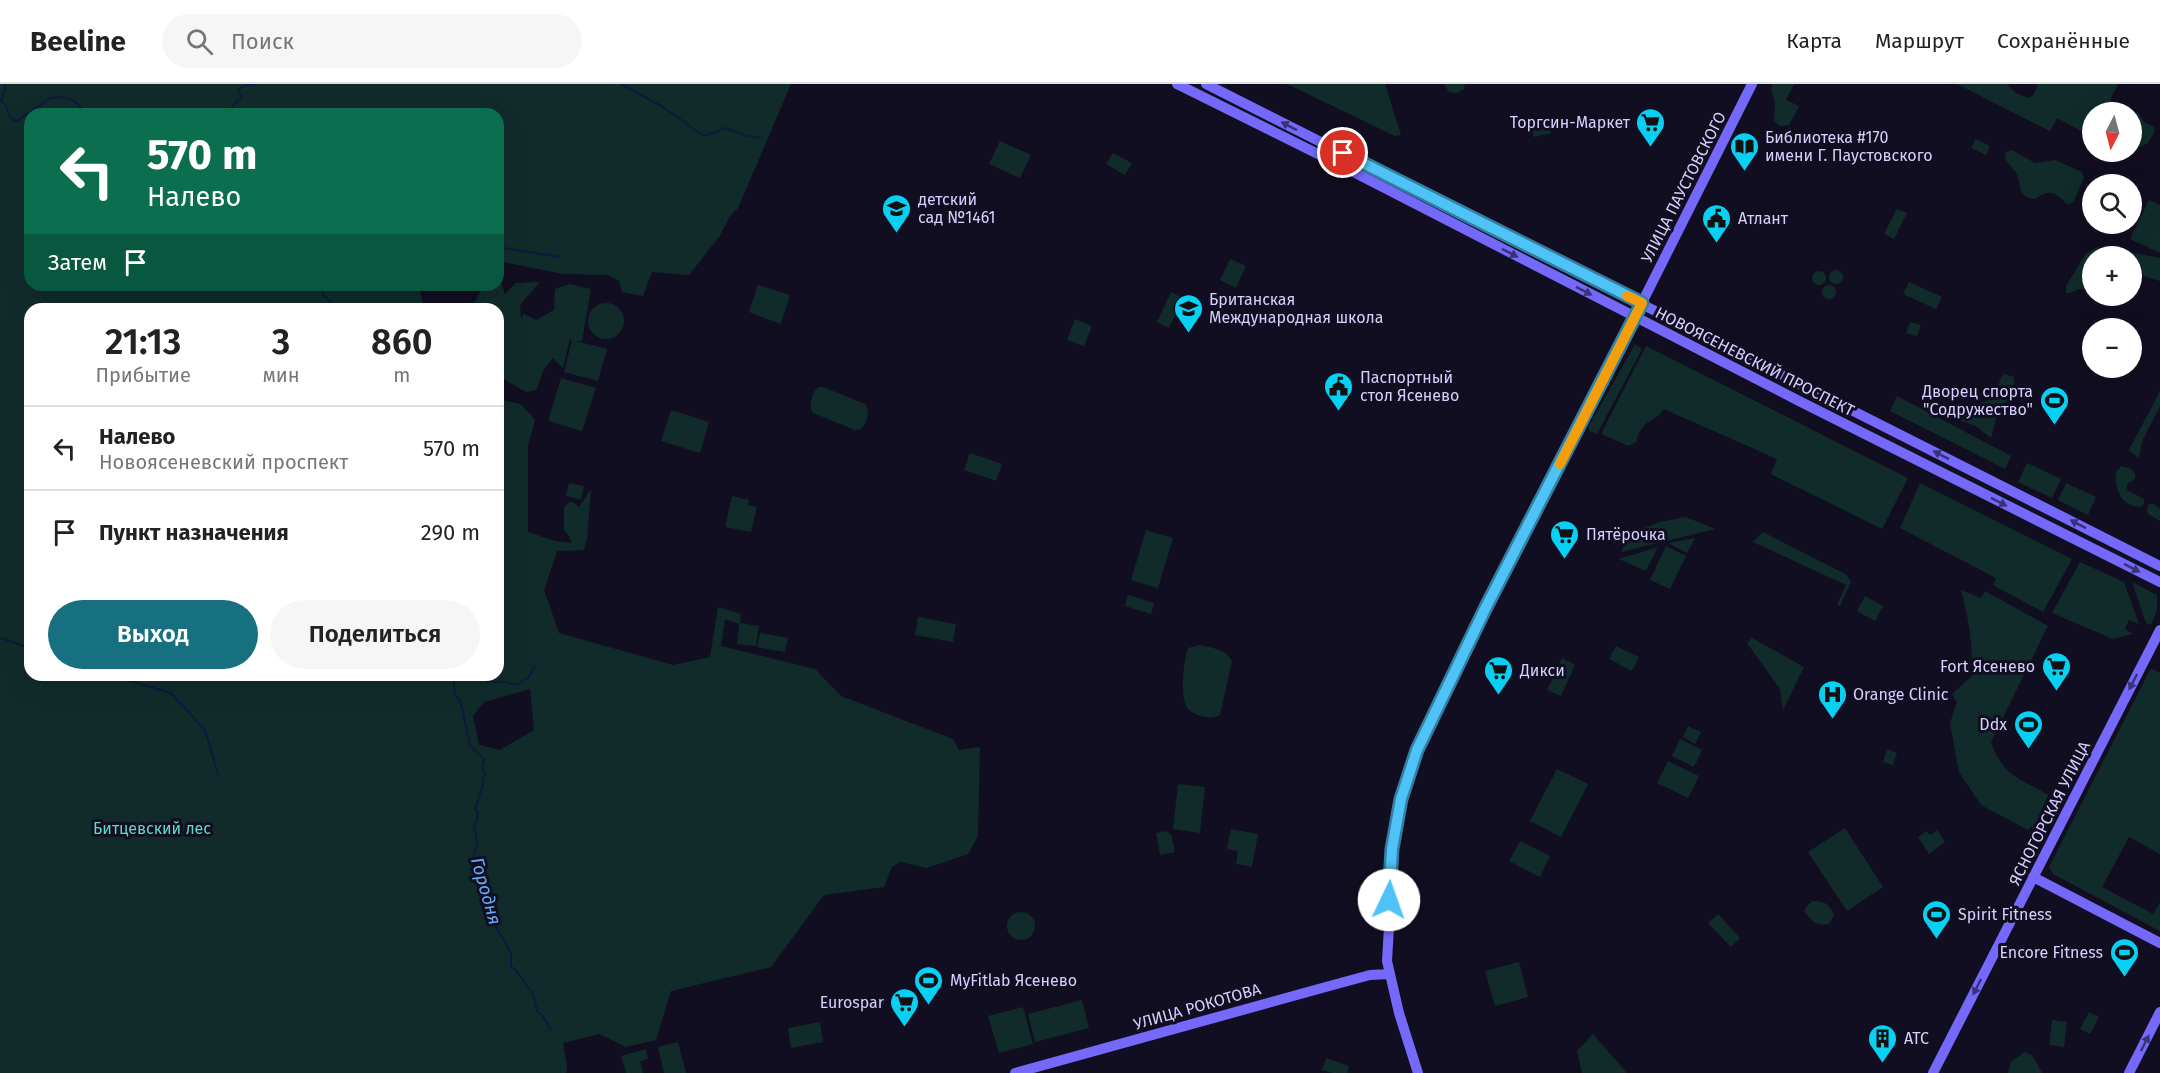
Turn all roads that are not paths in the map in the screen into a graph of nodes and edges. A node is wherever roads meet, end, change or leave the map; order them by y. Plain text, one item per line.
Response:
1 (1177, 84) edge
2 (1206, 84) edge
3 (1752, 84) edge
4 (1642, 303) junction
5 (1635, 317) junction
6 (2160, 566) edge
7 (2160, 582) edge
8 (2160, 630) edge
9 (2033, 877) junction
10 (2160, 943) edge
11 (1389, 974) junction
12 (2160, 1012) edge
13 (1015, 1073) edge
14 (1418, 1073) edge
15 (1933, 1073) edge
16 (2129, 1073) edge

1 -> 5 main road, НОВОЯСЕНЕВСКИЙ ПРОСПЕКТ
4 -> 2 main road, НОВОЯСЕНЕВСКИЙ ПРОСПЕКТ
3 - 4 main road, УЛИЦА ПАУСТОВСКОГО
4 - 5 main road, УЛИЦА ПАУСТОВСКОГО
6 -> 4 main road, НОВОЯСЕНЕВСКИЙ ПРОСПЕКТ
5 -> 7 main road, НОВОЯСЕНЕВСКИЙ ПРОСПЕКТ
5 - 11 main road, УЛИЦА ПАУСТОВСКОГО
8 -> 9 main road, ЯСНОГОРСКАЯ УЛИЦА
9 - 10 main road
9 -> 15 main road, ЯСНОГОРСКАЯ УЛИЦА
11 - 13 main road, УЛИЦА РОКОТОВА
11 - 14 main road, УЛИЦА ПАУСТОВСКОГО
16 -> 12 main road

